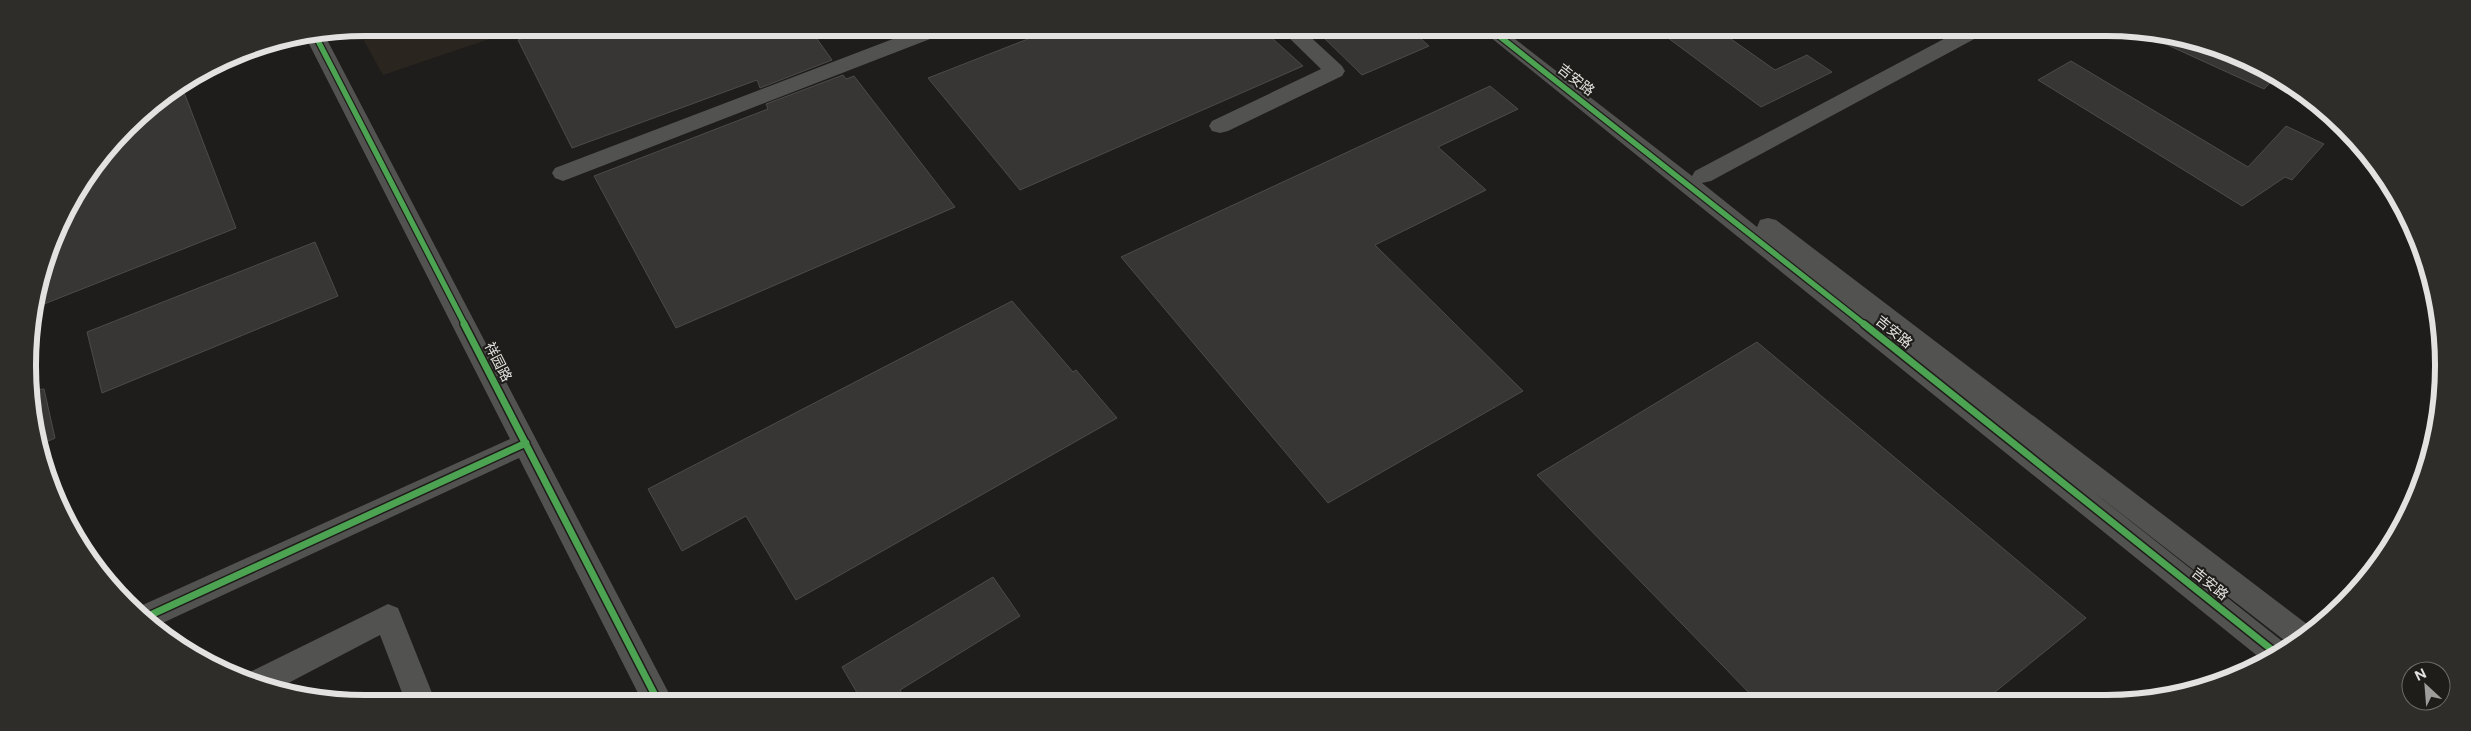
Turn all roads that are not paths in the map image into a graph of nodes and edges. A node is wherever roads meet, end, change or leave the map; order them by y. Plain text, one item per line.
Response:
1 (920, 36) edge
2 (1297, 36) edge
3 (1499, 36) edge
4 (1521, 36) edge
5 (1965, 36) edge
6 (318, 40) edge
7 (1220, 126) dead end
8 (563, 173) dead end
9 (1703, 176) junction
10 (526, 443) junction
11 (150, 615) edge
12 (2297, 633) edge
13 (2272, 650) edge
14 (266, 679) edge
15 (418, 695) edge
16 (656, 695) edge

1 - 8 street
2 - 7 street
3 - 13 street, 吉安路
4 - 9 street, 吉安路
5 - 9 street
6 - 10 street, 祥园路
9 - 12 street, 吉安路
10 - 11 street
10 - 16 street, 祥园路
14 - 15 street

